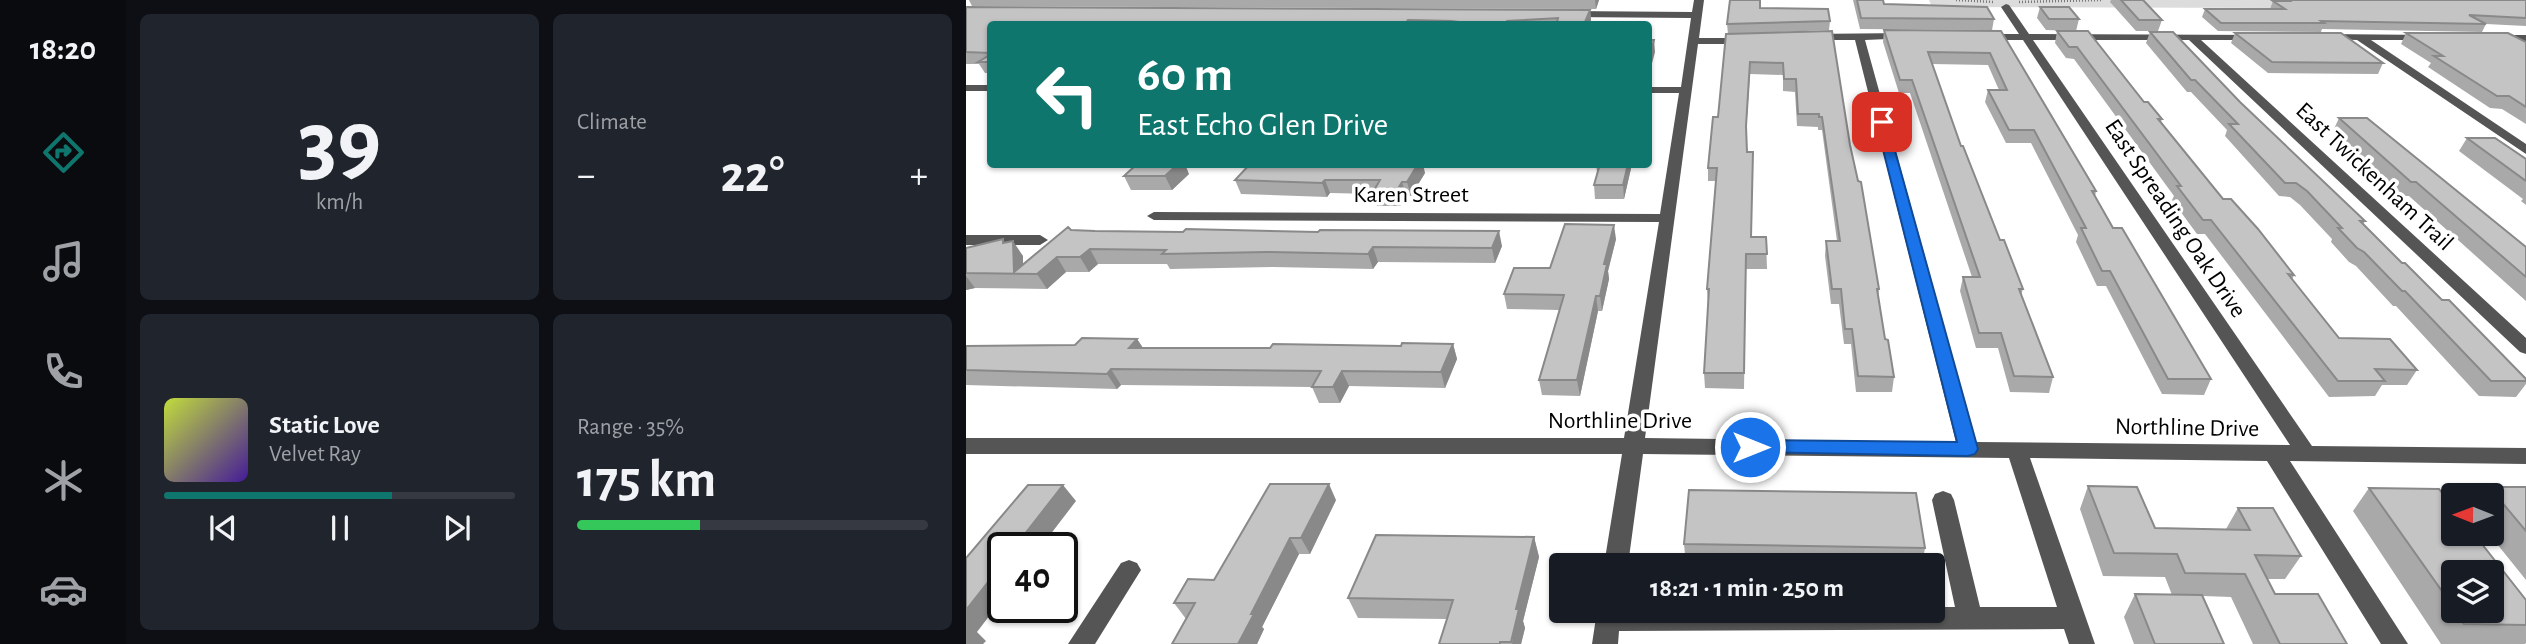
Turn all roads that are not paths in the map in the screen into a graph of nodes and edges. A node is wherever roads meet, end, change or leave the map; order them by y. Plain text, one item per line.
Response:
1 (1699, 0) edge
2 (2008, 3) edge
3 (1561, 14) edge
4 (1697, 15) junction
5 (1859, 36) junction
6 (1915, 36) edge
7 (1971, 37) edge
8 (2026, 37) junction
9 (2192, 37) junction
10 (2276, 37) edge
11 (2317, 37) edge
12 (2359, 37) junction
13 (2438, 37) edge
14 (1797, 38) edge
15 (2477, 38) edge
16 (2526, 38) edge
17 (1761, 40) edge
18 (1694, 41) junction
19 (966, 88) edge
20 (987, 88) edge
21 (1652, 90) edge
22 (1687, 90) junction
23 (2526, 150) edge
24 (1154, 216) dead end
25 (1667, 218) junction
26 (966, 240) edge
27 (1041, 240) dead end
28 (2526, 348) edge
29 (966, 446) edge
30 (1633, 446) junction
31 (1968, 449) junction
32 (2017, 450) junction
33 (2274, 454) junction
34 (2307, 454) junction
35 (2526, 456) edge
36 (1943, 500) dead end
37 (1618, 553) edge
38 (1129, 570) dead end
39 (2074, 618) junction
40 (1970, 619) junction
41 (1607, 625) edge
42 (1081, 644) edge
43 (2082, 644) edge
44 (2395, 644) edge

1 - 4 street
2 - 8 street, East Spreading Oak Drive
3 - 4 street
4 - 18 street
5 - 6 street
5 - 14 street
5 - 31 street
7 - 8 street
8 - 9 street
8 - 34 street, East Spreading Oak Drive
9 - 10 street
9 - 28 street, East Twickenham Trail
11 - 12 street
12 - 13 street
12 - 23 street
15 - 16 street
17 - 18 street
18 - 22 street
19 - 20 street
21 - 22 street
22 - 25 street
24 - 25 street, Karen Street
25 - 30 street
26 - 27 street
29 - 30 street, Northline Drive
30 - 31 street, Northline Drive
30 - 37 street
31 - 32 street, Northline Drive
32 - 33 street, Northline Drive
32 - 39 street
33 - 34 street, Northline Drive
33 - 44 street
34 - 35 street, Northline Drive
36 - 40 street
38 - 42 street
39 - 40 street
39 - 43 street
40 - 41 street

